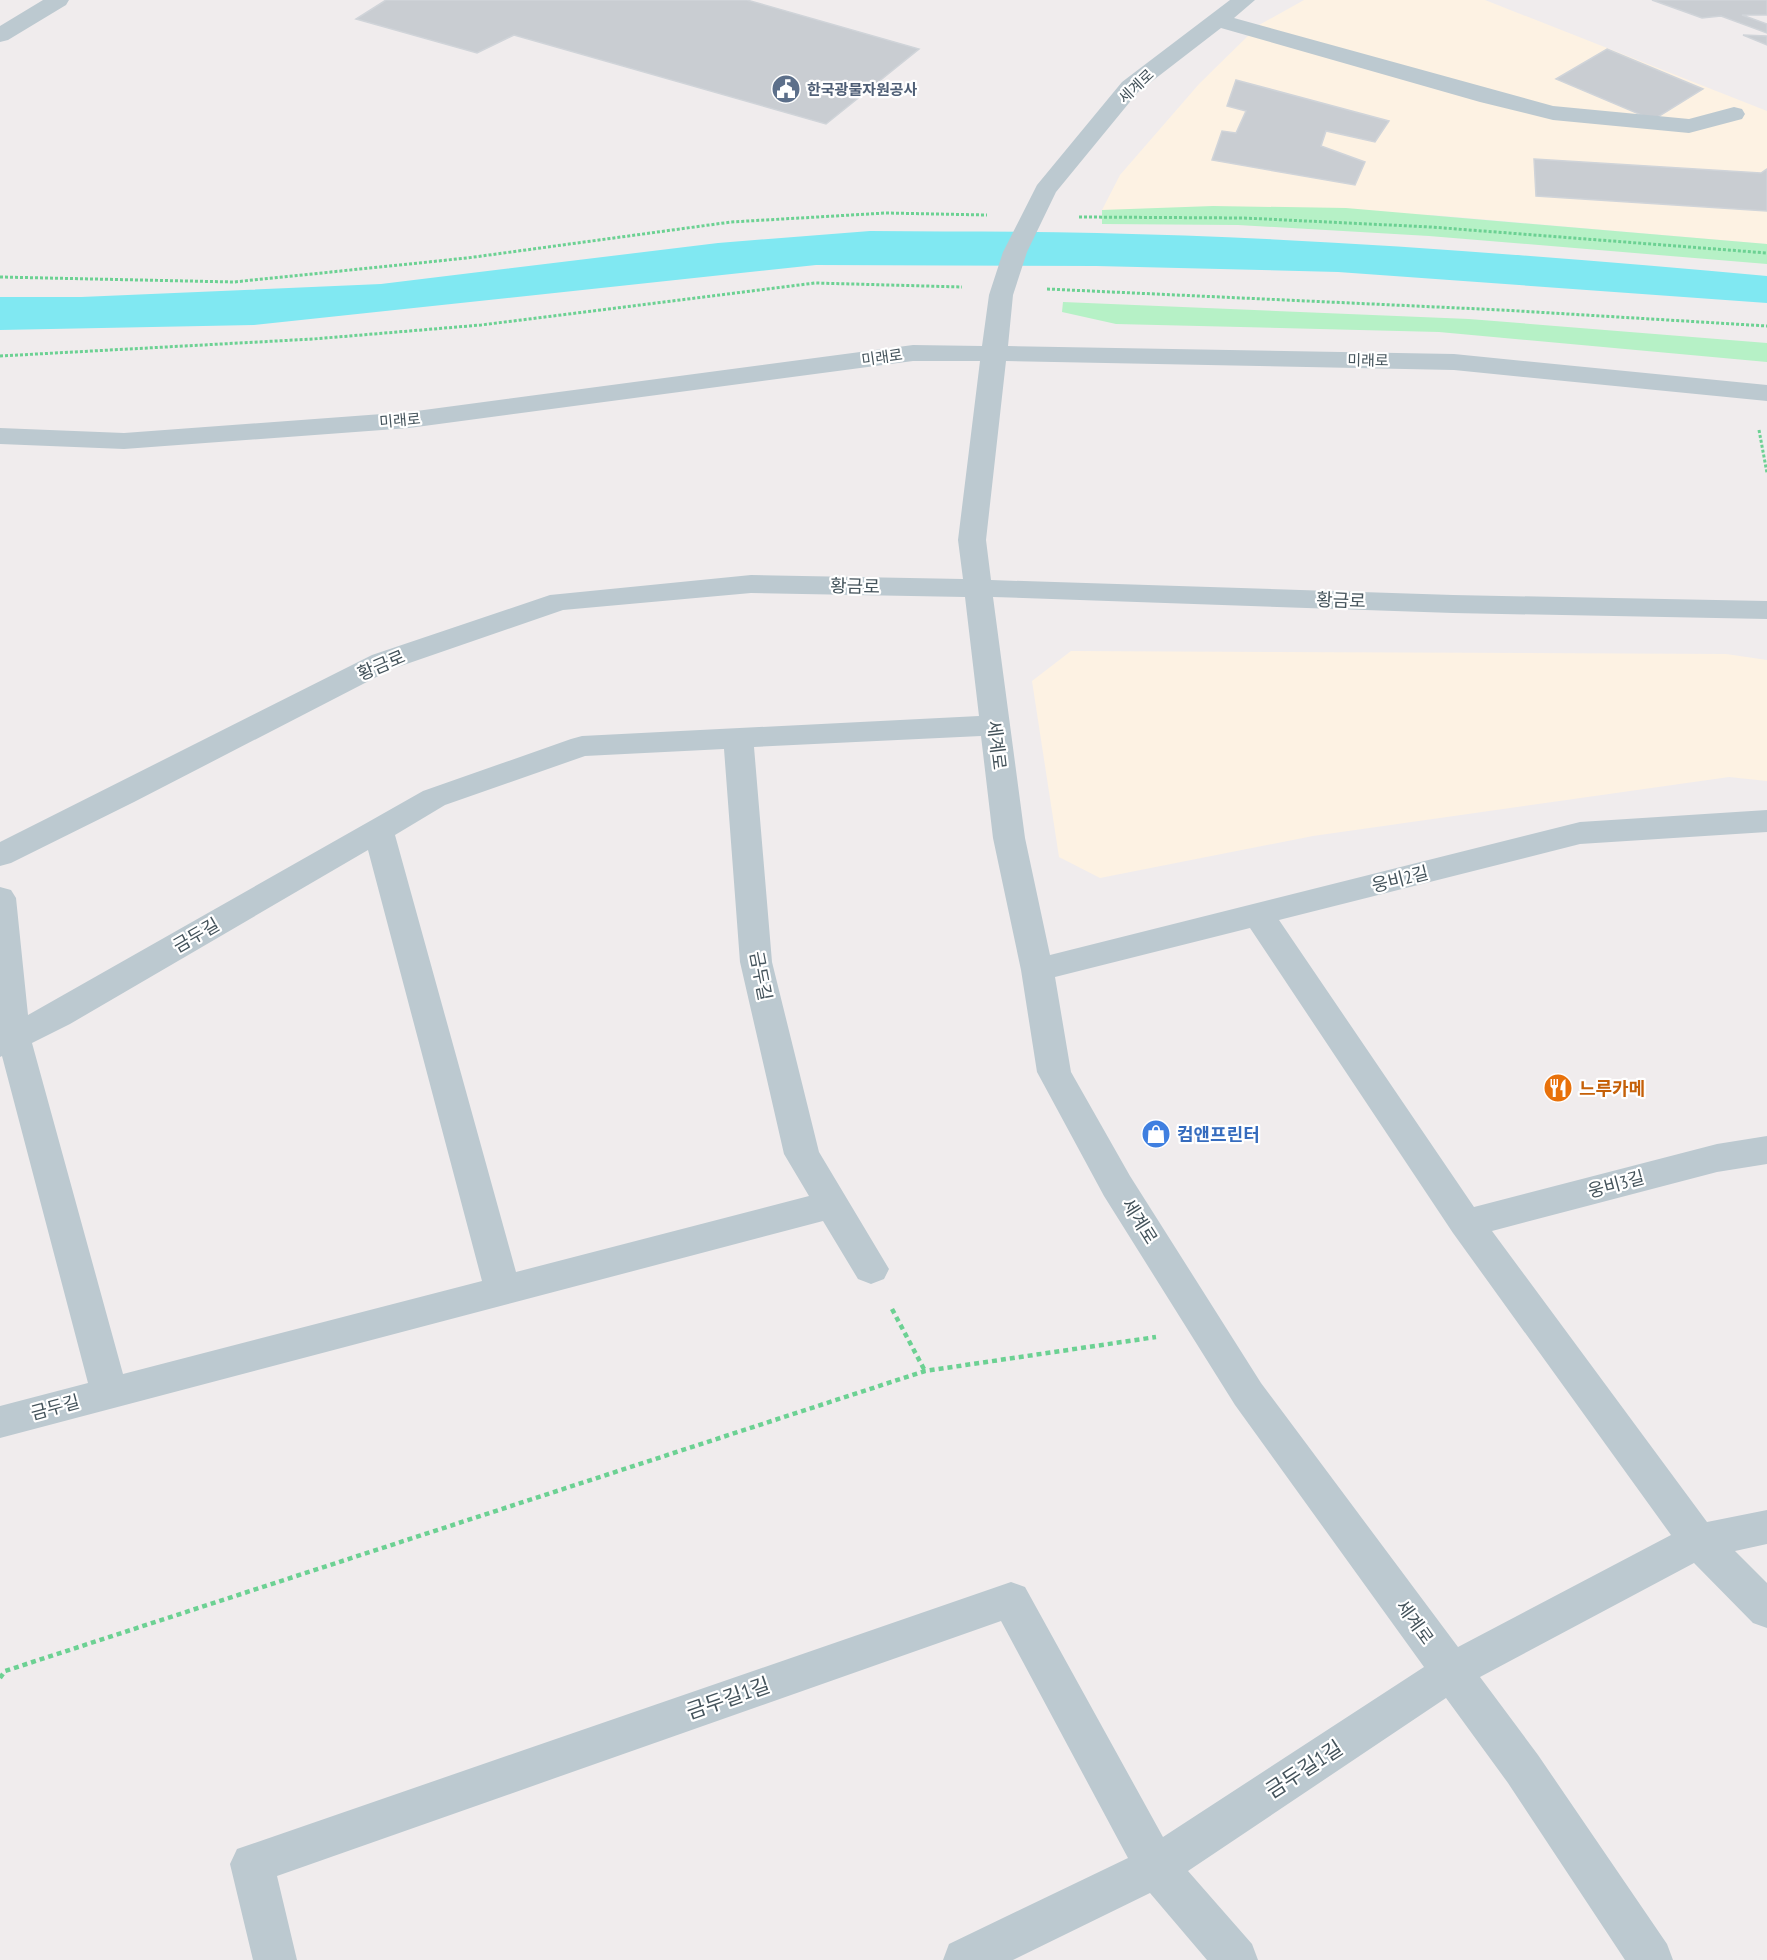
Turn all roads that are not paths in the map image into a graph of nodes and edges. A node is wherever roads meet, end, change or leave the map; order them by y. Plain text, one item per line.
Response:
1 (58, 0) edge
2 (1244, 0) edge
3 (1218, 20) junction
4 (0, 35) edge
5 (1734, 114) dead end
6 (994, 353) junction
7 (1767, 393) edge
8 (0, 436) edge
9 (978, 588) junction
10 (1767, 609) edge
11 (994, 724) junction
12 (738, 737) junction
13 (1767, 821) edge
14 (378, 830) junction
15 (0, 855) edge
16 (0, 898) edge
17 (1258, 915) junction
18 (1038, 970) junction
19 (7, 1041) edge
20 (1767, 1150) edge
21 (833, 1204) junction
22 (1466, 1223) junction
23 (871, 1269) road end
24 (503, 1290) junction
25 (109, 1392) junction
26 (0, 1422) edge
27 (1767, 1527) edge
28 (1698, 1541) junction
29 (1767, 1611) edge
30 (1452, 1671) junction
31 (1156, 1867) junction
32 (275, 1960) edge
33 (965, 1960) edge
34 (1236, 1960) edge
35 (1651, 1960) edge

1 - 4 street
2 - 3 street, 세계로
3 - 5 street
3 - 6 street, 세계로
6 - 7 street, 미래로
6 - 8 street, 미래로
6 - 9 street, 세계로
9 - 10 street, 황금로
9 - 11 street, 세계로
9 - 15 street, 황금로
11 - 12 street, 금두길
11 - 18 street, 세계로
12 - 14 street, 금두길
12 - 21 street, 금두길
13 - 17 street, 웅비2길
14 - 19 street, 금두길
14 - 24 street
16 - 19 street
17 - 18 street, 웅비2길
17 - 22 street
18 - 30 street, 세계로
19 - 25 street
20 - 22 street, 웅비3길
21 - 23 street, 금두길
21 - 24 street, 금두길
22 - 28 street
24 - 25 street, 금두길
25 - 26 street, 금두길
27 - 28 street, 금두길1길
28 - 29 street
28 - 30 street, 금두길1길
30 - 31 street, 금두길1길
30 - 35 street, 세계로
31 - 32 street, 금두길1길
31 - 33 street, 금두길1길
31 - 34 street, 금두길1길

